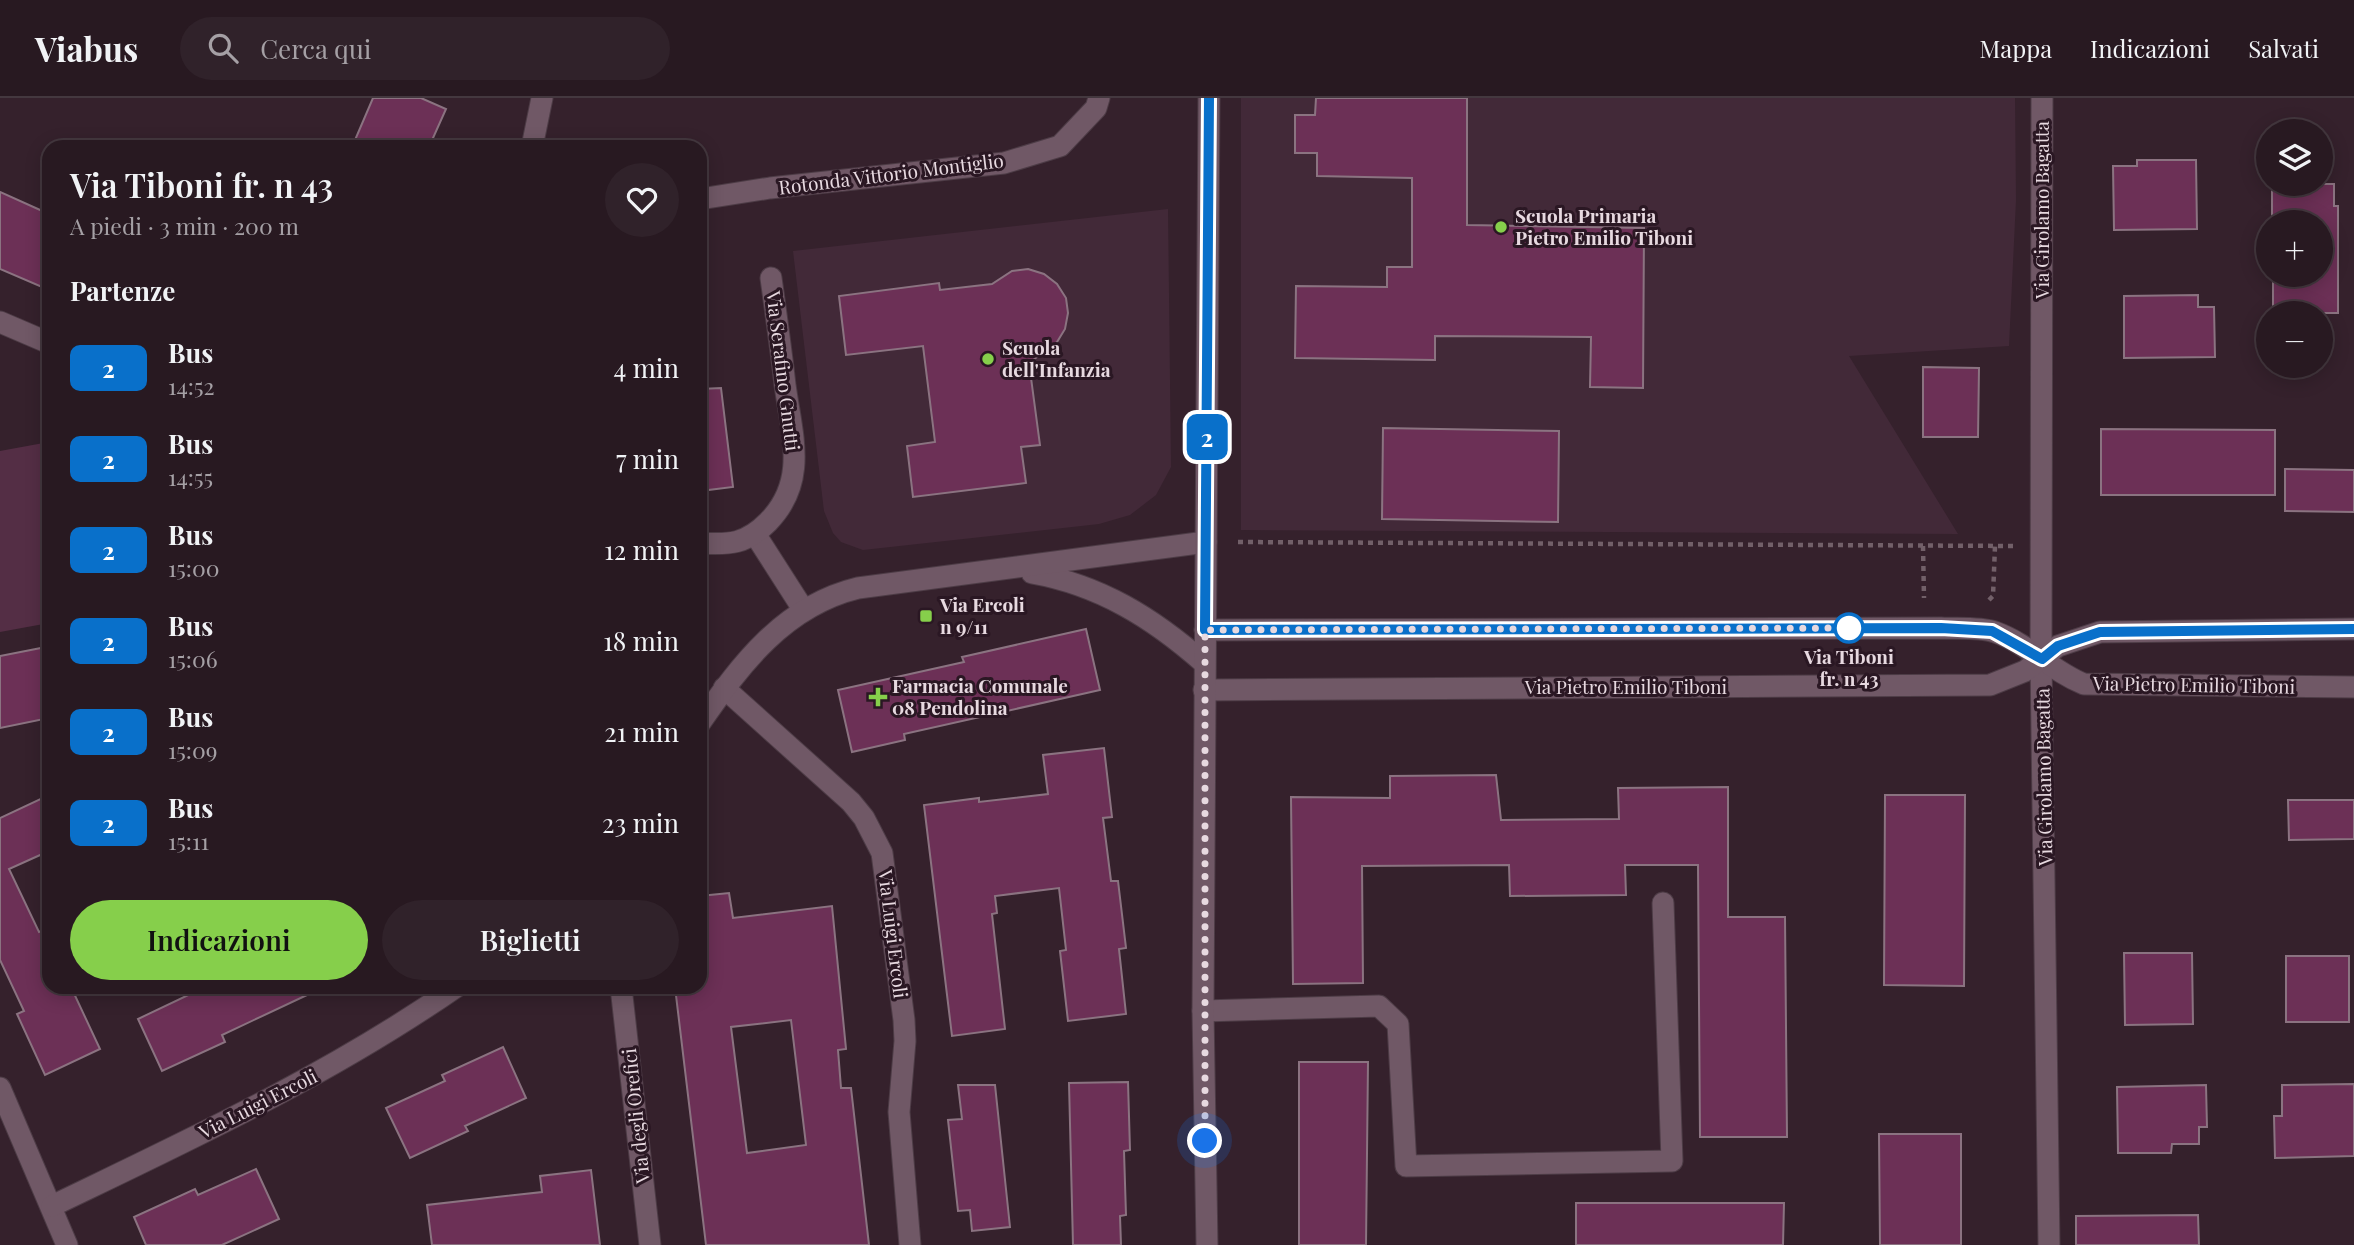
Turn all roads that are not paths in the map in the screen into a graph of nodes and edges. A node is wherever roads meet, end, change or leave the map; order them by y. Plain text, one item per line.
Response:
1 (542, 98) edge
2 (1099, 98) edge
3 (1209, 98) edge
4 (2042, 98) edge
5 (533, 140) edge
6 (707, 198) edge
7 (771, 278) dead end
8 (0, 322) edge
9 (42, 340) edge
10 (755, 534) junction
11 (1206, 542) junction
12 (707, 543) edge
13 (1016, 570) junction
14 (803, 609) junction
15 (2354, 629) edge
16 (1205, 630) junction
17 (2042, 659) junction
18 (1204, 663) junction
19 (2354, 687) edge
20 (724, 688) junction
21 (1204, 690) junction
22 (707, 713) edge
23 (1663, 903) dead end
24 (446, 994) edge
25 (622, 994) edge
26 (1203, 1011) junction
27 (2, 1096) edge
28 (52, 1206) junction
29 (67, 1245) edge
30 (650, 1245) edge
31 (910, 1245) edge
32 (1207, 1245) edge
33 (2049, 1245) edge

1 - 5 street
2 - 6 street, Rotonda Vittorio Montiglio
3 - 11 street
4 - 17 street, Via Girolamo Bagatta
7 - 10 street, Via Serafino Gnutti
8 - 9 street
10 - 12 street
10 - 14 street
11 - 13 street
11 - 16 street
13 - 14 street
13 - 18 street
14 - 20 street
15 - 17 street, Via Pietro Emilio Tiboni
16 - 17 street, Via Pietro Emilio Tiboni
16 - 18 street
17 - 19 street, Via Pietro Emilio Tiboni
17 - 21 street, Via Pietro Emilio Tiboni
17 - 33 street, Via Girolamo Bagatta
18 - 21 street
20 - 22 street
20 - 31 street, Via Luigi Ercoli
21 - 26 street
23 - 26 street
24 - 28 street, Via Luigi Ercoli
25 - 30 street, Via degli Orefici
26 - 32 street
27 - 28 street
28 - 29 street

